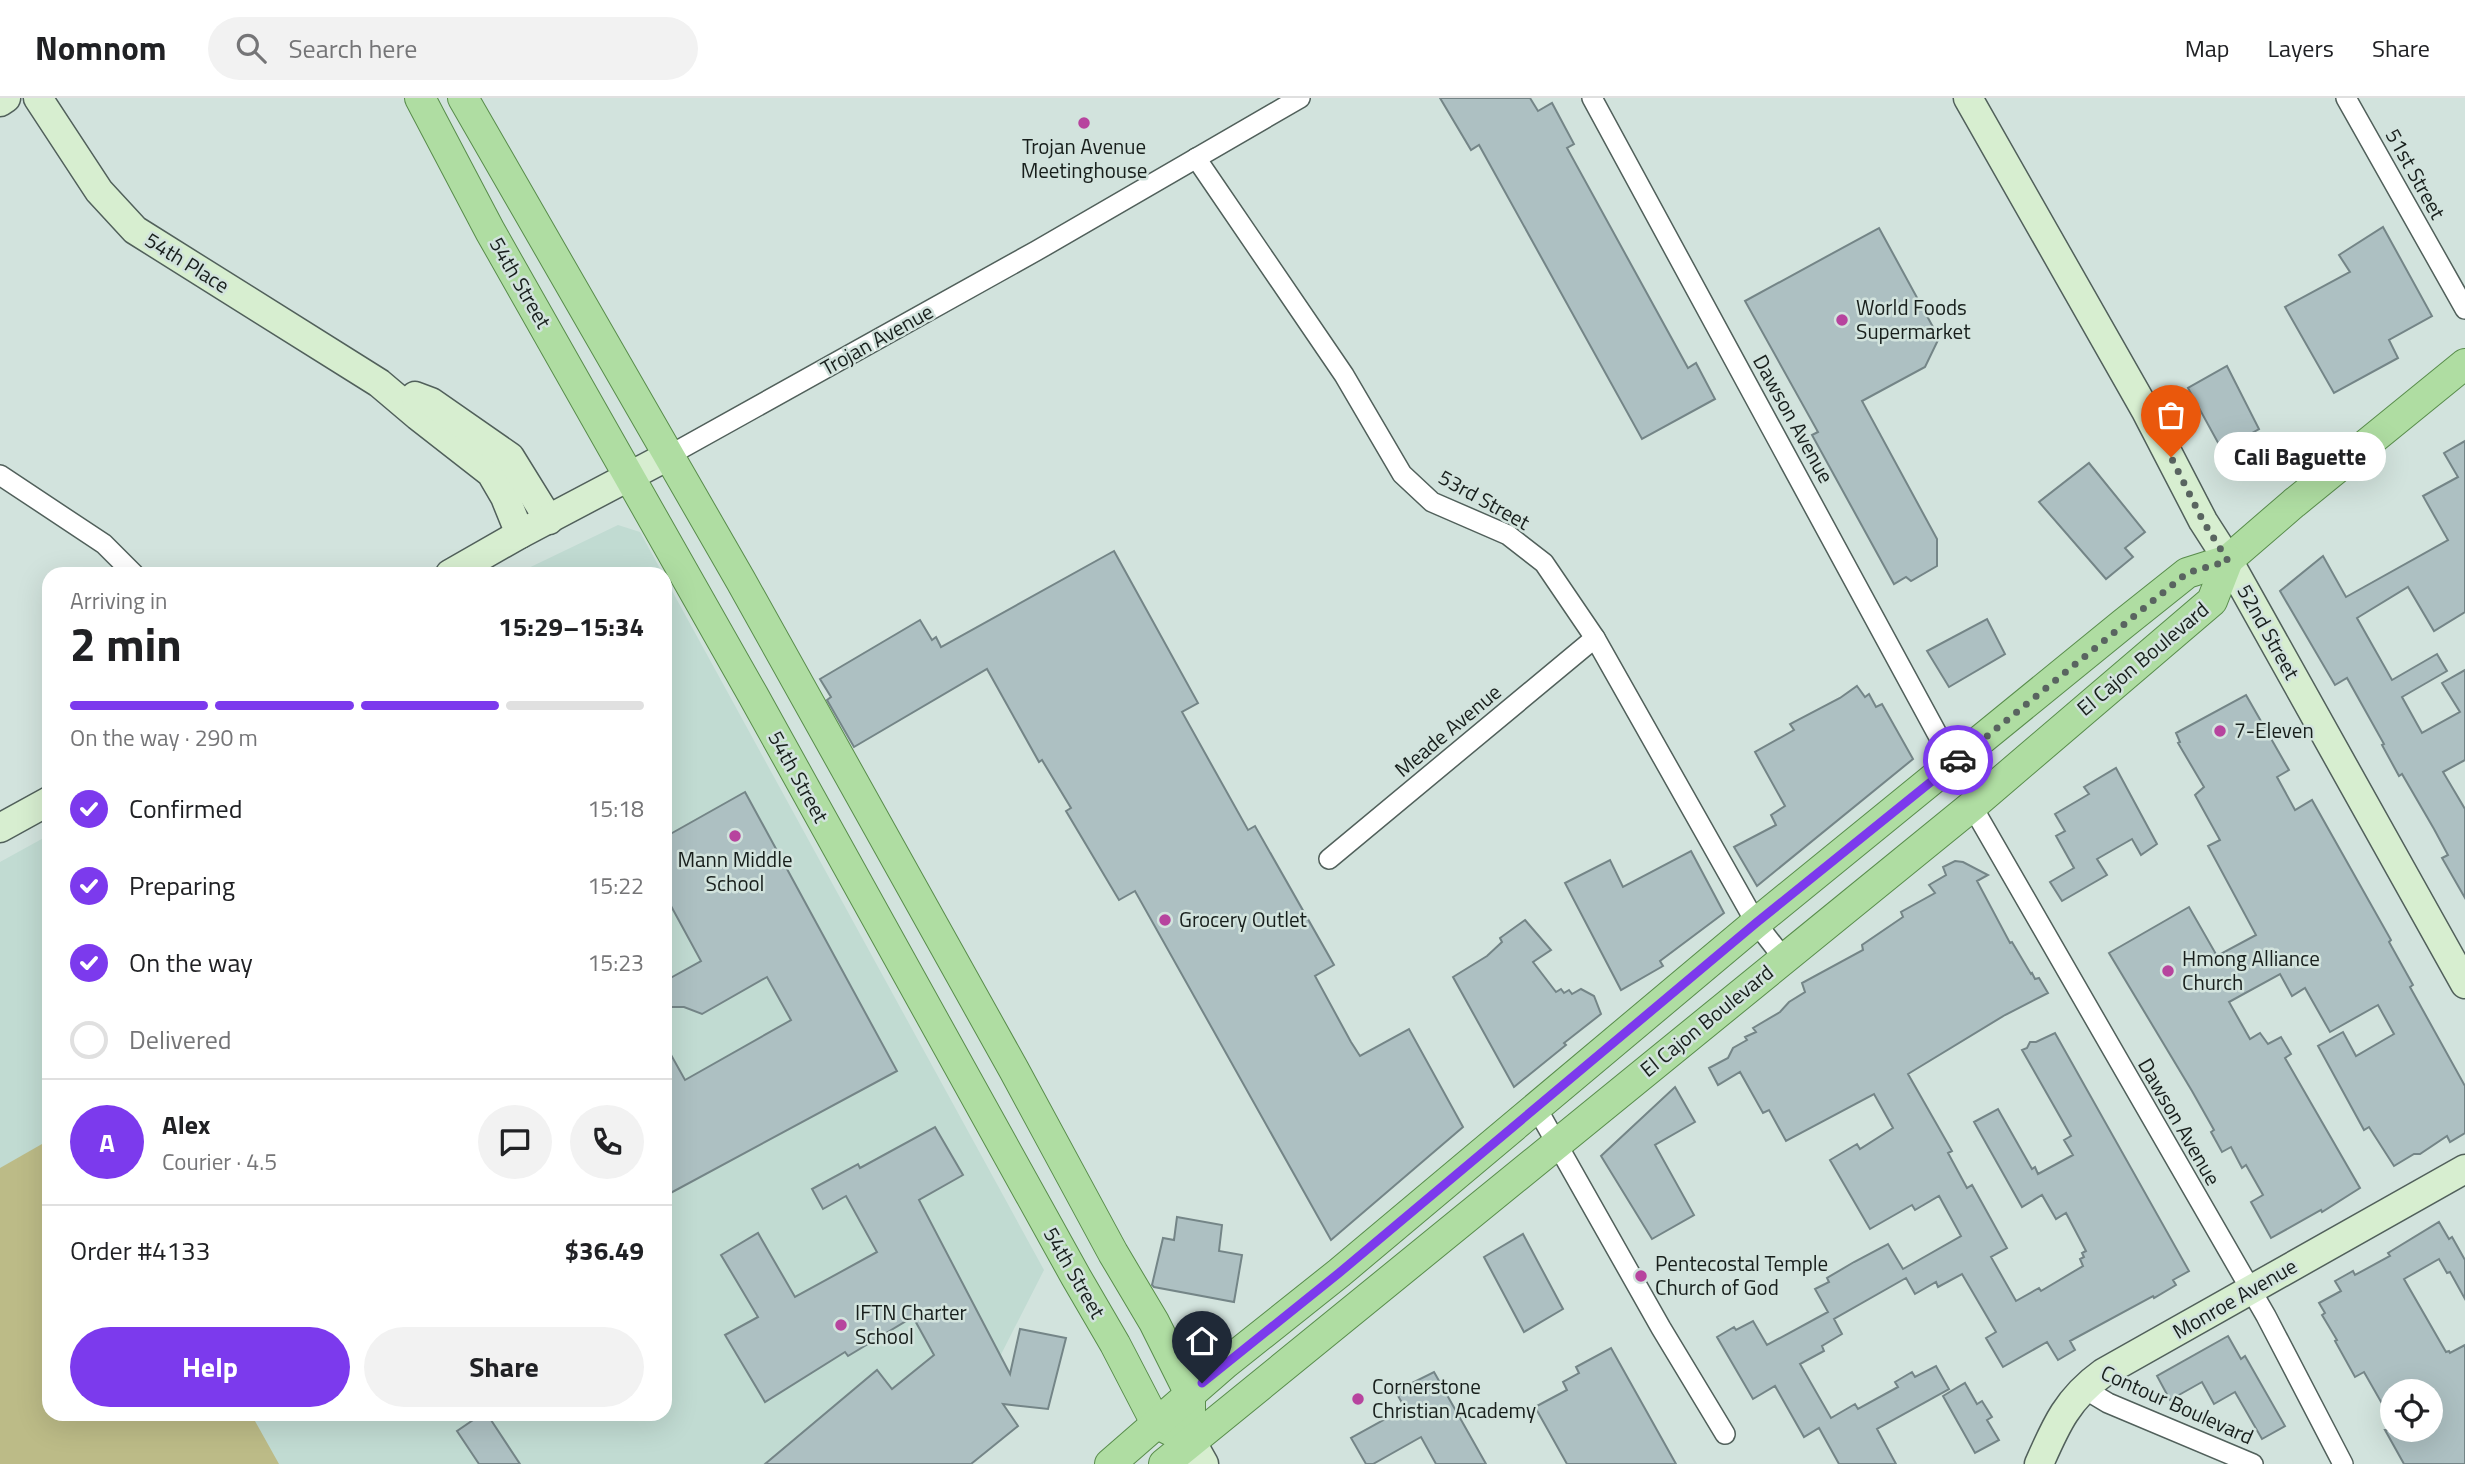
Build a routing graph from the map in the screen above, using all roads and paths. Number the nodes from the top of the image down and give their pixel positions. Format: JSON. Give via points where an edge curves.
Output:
{"nodes":[{"id":1,"x":6,"y":98,"type":"edge"},
{"id":2,"x":37,"y":98,"type":"edge"},
{"id":3,"x":420,"y":98,"type":"edge"},
{"id":4,"x":463,"y":98,"type":"edge"},
{"id":5,"x":1300,"y":98,"type":"edge"},
{"id":6,"x":1592,"y":98,"type":"edge"},
{"id":7,"x":1968,"y":98,"type":"edge"},
{"id":8,"x":2346,"y":98,"type":"edge"},
{"id":9,"x":0,"y":102,"type":"edge"},
{"id":10,"x":1196,"y":158,"type":"junction"},
{"id":11,"x":2465,"y":309,"type":"edge"},
{"id":12,"x":2465,"y":364,"type":"edge"},
{"id":13,"x":379,"y":383,"type":"junction"},
{"id":14,"x":668,"y":456,"type":"junction"},
{"id":15,"x":0,"y":475,"type":"edge"},
{"id":16,"x":629,"y":478,"type":"junction"},
{"id":17,"x":549,"y":520,"type":"junction"},
{"id":18,"x":520,"y":534,"type":"junction"},
{"id":19,"x":2228,"y":561,"type":"junction"},
{"id":20,"x":127,"y":567,"type":"edge"},
{"id":21,"x":462,"y":567,"type":"edge"},
{"id":22,"x":1595,"y":638,"type":"junction"},
{"id":23,"x":1954,"y":763,"type":"junction"},
{"id":24,"x":42,"y":805,"type":"edge"},
{"id":25,"x":1972,"y":806,"type":"junction"},
{"id":26,"x":0,"y":828,"type":"edge"},
{"id":27,"x":1329,"y":859,"type":"dead end"},
{"id":28,"x":1756,"y":923,"type":"junction"},
{"id":29,"x":1784,"y":959,"type":"junction"},
{"id":30,"x":2465,"y":984,"type":"edge"},
{"id":31,"x":1536,"y":1107,"type":"junction"},
{"id":32,"x":1557,"y":1143,"type":"junction"},
{"id":33,"x":2465,"y":1169,"type":"edge"},
{"id":34,"x":2250,"y":1290,"type":"junction"},
{"id":35,"x":2083,"y":1388,"type":"junction"},
{"id":36,"x":1189,"y":1394,"type":"junction"},
{"id":37,"x":1156,"y":1423,"type":"junction"},
{"id":38,"x":1725,"y":1434,"type":"dead end"},
{"id":39,"x":1197,"y":1453,"type":"edge"},
{"id":40,"x":1110,"y":1464,"type":"edge"},
{"id":41,"x":1164,"y":1464,"type":"edge"},
{"id":42,"x":2039,"y":1464,"type":"edge"},
{"id":43,"x":2253,"y":1464,"type":"edge"},
{"id":44,"x":2343,"y":1464,"type":"edge"}],
"edges":[{"from":1,"to":9,"type":"street"},
{"from":2,"to":13,"type":"street","name":"54th Place","via":[[99,191],[135,230]]},
{"from":3,"to":16,"type":"main road","name":"54th Street"},
{"from":4,"to":14,"type":"main road","name":"54th Street"},
{"from":5,"to":10,"type":"street","name":"Trojan Avenue"},
{"from":6,"to":23,"type":"street","name":"Dawson Avenue"},
{"from":7,"to":19,"type":"street","name":"52nd Street"},
{"from":8,"to":11,"type":"street","name":"51st Street"},
{"from":10,"to":14,"type":"street","name":"Trojan Avenue"},
{"from":10,"to":22,"type":"street","name":"53rd Street","via":[[1344,376],[1402,474],[1432,502],[1508,535],[1544,563]]},
{"from":12,"to":19,"type":"main road","name":"El Cajon Boulevard"},
{"from":13,"to":17,"type":"street","name":"54th Place","via":[[430,402],[493,443],[522,473]]},
{"from":13,"to":18,"type":"street","name":"54th Place","via":[[491,473]]},
{"from":14,"to":16,"type":"street","name":"Trojan Avenue"},
{"from":14,"to":36,"type":"main road","name":"54th Street","via":[[1154,1322]]},
{"from":15,"to":20,"type":"street","via":[[104,544]]},
{"from":16,"to":17,"type":"street","name":"Trojan Avenue"},
{"from":16,"to":37,"type":"main road","name":"54th Street"},
{"from":17,"to":18,"type":"street","name":"Trojan Avenue"},
{"from":18,"to":21,"type":"street","name":"Trojan Avenue"},
{"from":19,"to":23,"type":"main road","name":"El Cajon Boulevard","via":[[2187,573]]},
{"from":19,"to":25,"type":"main road","name":"El Cajon Boulevard","via":[[2213,601]]},
{"from":19,"to":30,"type":"street","name":"52nd Street"},
{"from":22,"to":27,"type":"street","name":"Meade Avenue"},
{"from":22,"to":28,"type":"street","name":"53rd Street"},
{"from":23,"to":28,"type":"main road","name":"El Cajon Boulevard"},
{"from":24,"to":26,"type":"street"},
{"from":25,"to":29,"type":"main road","name":"El Cajon Boulevard"},
{"from":25,"to":34,"type":"street","name":"Dawson Avenue"},
{"from":28,"to":29,"type":"street","name":"53rd Street"},
{"from":28,"to":31,"type":"main road","name":"El Cajon Boulevard"},
{"from":29,"to":32,"type":"main road","name":"El Cajon Boulevard"},
{"from":31,"to":32,"type":"street"},
{"from":31,"to":36,"type":"main road","name":"El Cajon Boulevard"},
{"from":32,"to":38,"type":"street"},
{"from":32,"to":39,"type":"main road","name":"El Cajon Boulevard"},
{"from":33,"to":34,"type":"street","name":"Monroe Avenue"},
{"from":34,"to":35,"type":"street","name":"Monroe Avenue"},
{"from":34,"to":44,"type":"street","name":"Dawson Avenue"},
{"from":35,"to":42,"type":"street","name":"Monroe Avenue","via":[[2058,1420]]},
{"from":35,"to":43,"type":"street","name":"Contour Boulevard"},
{"from":36,"to":37,"type":"main road","name":"El Cajon Boulevard"},
{"from":36,"to":39,"type":"main road","name":"54th Street"},
{"from":37,"to":39,"type":"main road"},
{"from":37,"to":40,"type":"main road","name":"El Cajon Boulevard"},
{"from":39,"to":41,"type":"main road","name":"El Cajon Boulevard"}]}
